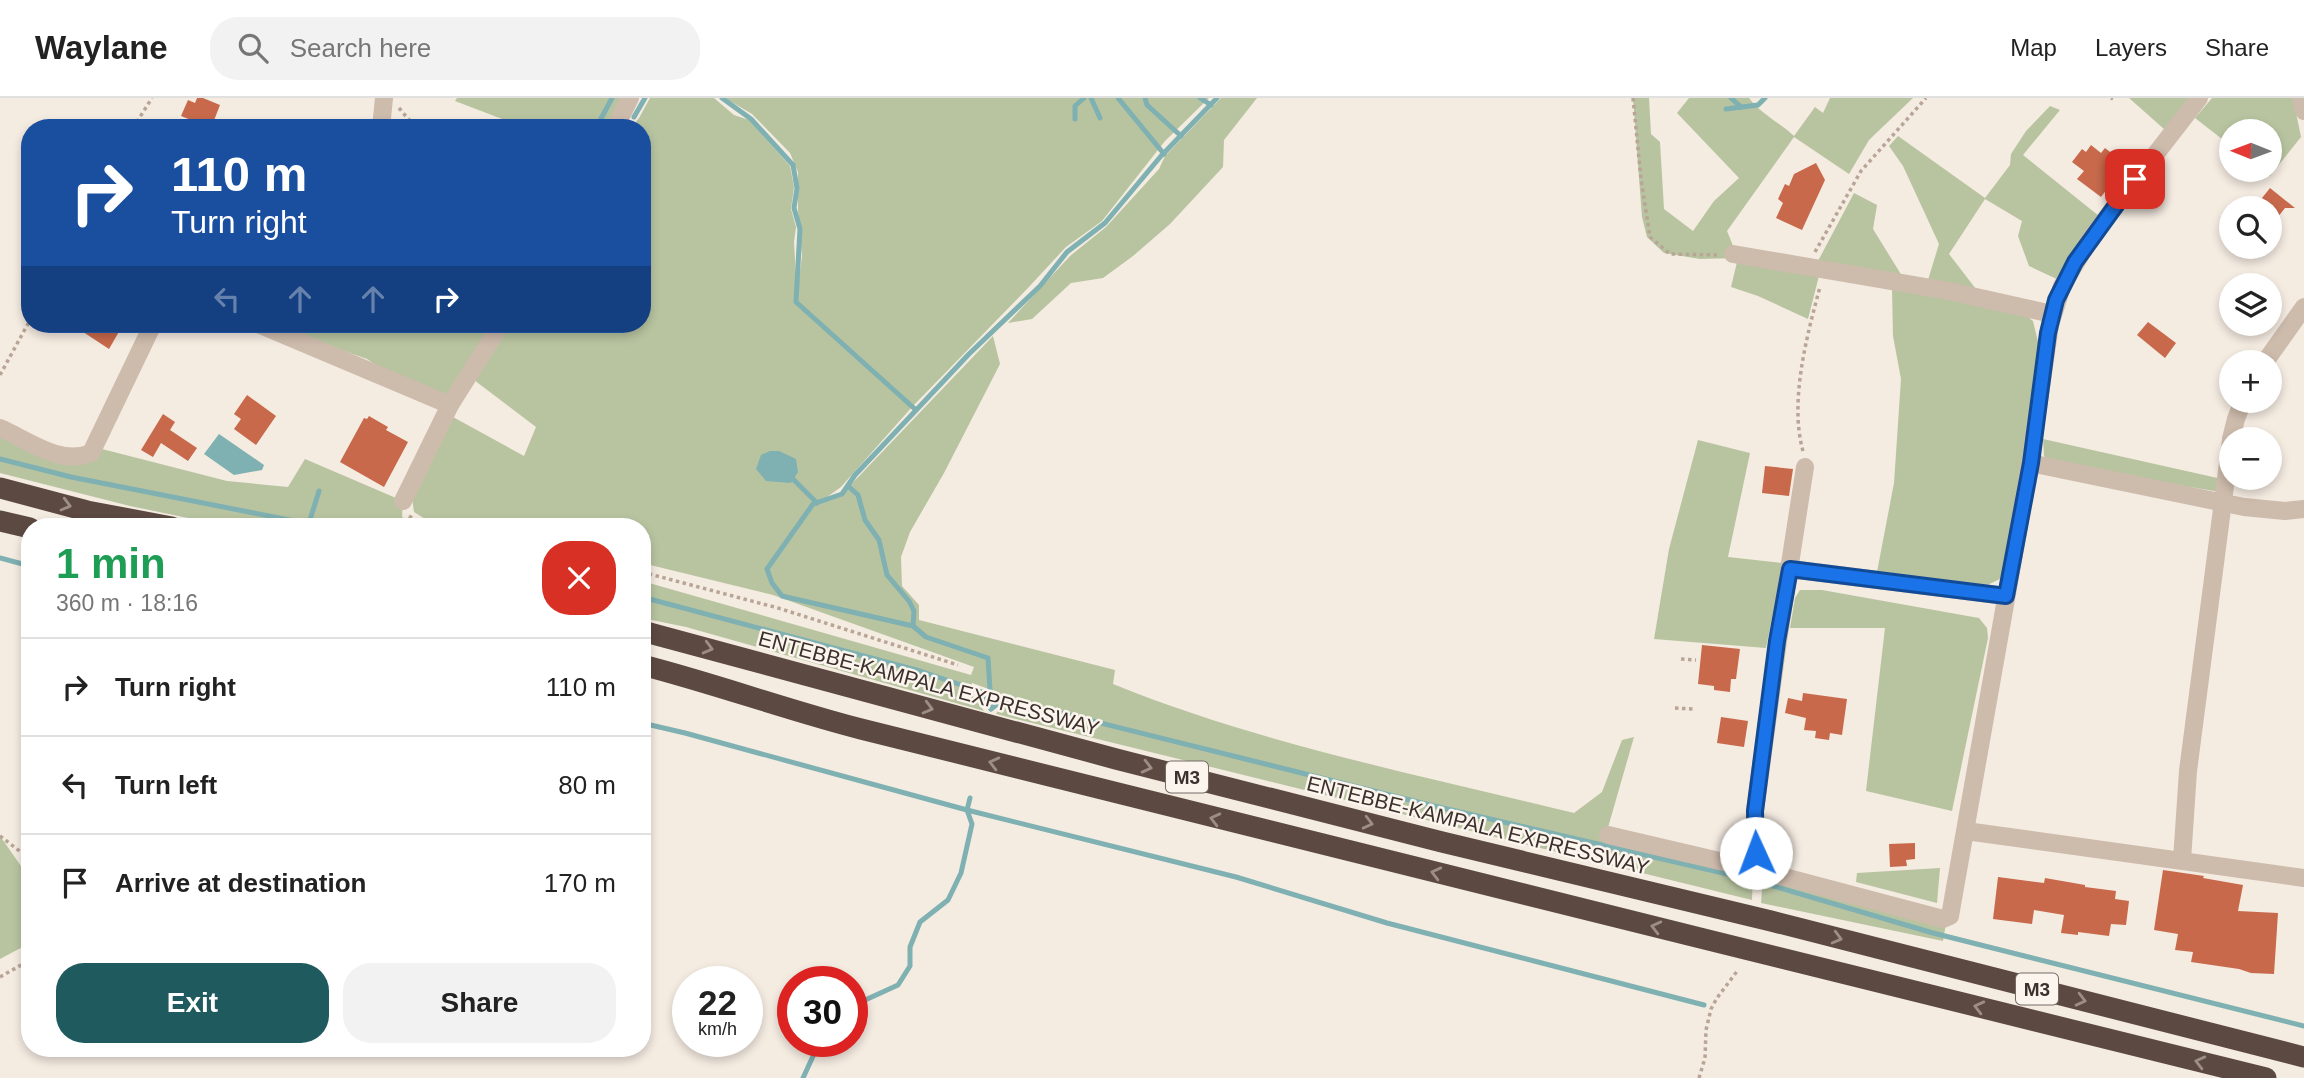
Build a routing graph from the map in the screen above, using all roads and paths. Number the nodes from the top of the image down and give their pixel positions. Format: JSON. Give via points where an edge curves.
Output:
{"nodes":[{"id":1,"x":152,"y":98,"type":"edge"},
{"id":2,"x":630,"y":98,"type":"edge"},
{"id":3,"x":1633,"y":98,"type":"edge"},
{"id":4,"x":1926,"y":98,"type":"edge"},
{"id":5,"x":2199,"y":98,"type":"edge"},
{"id":6,"x":2301,"y":98,"type":"edge"},
{"id":7,"x":391,"y":103,"type":"edge"},
{"id":8,"x":2304,"y":111,"type":"edge"},
{"id":9,"x":139,"y":119,"type":"edge"},
{"id":10,"x":407,"y":119,"type":"edge"},
{"id":11,"x":620,"y":119,"type":"edge"},
{"id":12,"x":1733,"y":254,"type":"joint"},
{"id":13,"x":1816,"y":267,"type":"junction"},
{"id":14,"x":2304,"y":307,"type":"edge"},
{"id":15,"x":2052,"y":314,"type":"junction"},
{"id":16,"x":23,"y":333,"type":"edge"},
{"id":17,"x":149,"y":333,"type":"edge"},
{"id":18,"x":279,"y":333,"type":"edge"},
{"id":19,"x":495,"y":333,"type":"edge"},
{"id":20,"x":2274,"y":350,"type":"edge"},
{"id":21,"x":0,"y":375,"type":"edge"},
{"id":22,"x":450,"y":405,"type":"junction"},
{"id":23,"x":0,"y":428,"type":"edge"},
{"id":24,"x":2031,"y":463,"type":"junction"},
{"id":25,"x":1805,"y":467,"type":"joint"},
{"id":26,"x":0,"y":488,"type":"edge"},
{"id":27,"x":2224,"y":490,"type":"edge"},
{"id":28,"x":403,"y":501,"type":"dead end"},
{"id":29,"x":2222,"y":503,"type":"junction"},
{"id":30,"x":2304,"y":509,"type":"edge"},
{"id":31,"x":124,"y":518,"type":"edge"},
{"id":32,"x":0,"y":521,"type":"edge"},
{"id":33,"x":21,"y":526,"type":"edge"},
{"id":34,"x":1790,"y":569,"type":"junction"},
{"id":35,"x":651,"y":574,"type":"edge"},
{"id":36,"x":2006,"y":596,"type":"junction"},
{"id":37,"x":651,"y":633,"type":"edge"},
{"id":38,"x":1681,"y":659,"type":"dead end"},
{"id":39,"x":1696,"y":660,"type":"dead end"},
{"id":40,"x":958,"y":665,"type":"dead end"},
{"id":41,"x":651,"y":669,"type":"edge"},
{"id":42,"x":1675,"y":708,"type":"dead end"},
{"id":43,"x":1693,"y":709,"type":"dead end"},
{"id":44,"x":1965,"y":831,"type":"junction"},
{"id":45,"x":1608,"y":835,"type":"dead end"},
{"id":46,"x":0,"y":836,"type":"edge"},
{"id":47,"x":21,"y":852,"type":"edge"},
{"id":48,"x":2182,"y":860,"type":"junction"},
{"id":49,"x":1758,"y":870,"type":"junction"},
{"id":50,"x":2304,"y":877,"type":"edge"},
{"id":51,"x":21,"y":965,"type":"edge"},
{"id":52,"x":1738,"y":970,"type":"dead end"},
{"id":53,"x":0,"y":977,"type":"edge"},
{"id":54,"x":2304,"y":1056,"type":"edge"},
{"id":55,"x":1699,"y":1078,"type":"edge"},
{"id":56,"x":2266,"y":1078,"type":"edge"}],
"edges":[{"from":1,"to":9,"type":"path"},
{"from":2,"to":11,"type":"street"},
{"from":3,"to":12,"type":"path","via":[[1650,237],[1670,254]]},
{"from":4,"to":13,"type":"path","via":[[1861,171]]},
{"from":5,"to":15,"type":"street","via":[[2090,239],[2062,286]]},
{"from":6,"to":8,"type":"street"},
{"from":7,"to":10,"type":"path"},
{"from":12,"to":13,"type":"street"},
{"from":13,"to":15,"type":"street"},
{"from":13,"to":25,"type":"path","via":[[1800,385],[1799,439]]},
{"from":14,"to":20,"type":"street"},
{"from":15,"to":24,"type":"street"},
{"from":16,"to":21,"type":"path"},
{"from":17,"to":23,"type":"street","via":[[92,453],[75,458],[50,452]]},
{"from":18,"to":22,"type":"street"},
{"from":19,"to":22,"type":"street"},
{"from":22,"to":28,"type":"street"},
{"from":24,"to":29,"type":"street"},
{"from":24,"to":36,"type":"street"},
{"from":25,"to":34,"type":"street"},
{"from":26,"to":31,"type":"highway","one_way":true},
{"from":27,"to":29,"type":"street"},
{"from":29,"to":30,"type":"street","via":[[2260,510]]},
{"from":29,"to":48,"type":"street","via":[[2188,771]]},
{"from":32,"to":33,"type":"highway"},
{"from":34,"to":36,"type":"street"},
{"from":34,"to":49,"type":"street","via":[[1755,811]]},
{"from":35,"to":40,"type":"path","via":[[778,608]]},
{"from":36,"to":44,"type":"street"},
{"from":37,"to":54,"type":"highway","name":"ENTEBBE-KAMPALA EXPRESSWAY","number":"M3","one_way":true,"via":[[1129,763]]},
{"from":38,"to":39,"type":"path"},
{"from":56,"to":41,"type":"highway","number":"M3","one_way":true,"via":[[866,731]]},
{"from":42,"to":43,"type":"path"},
{"from":44,"to":48,"type":"street"},
{"from":44,"to":49,"type":"street","via":[[1950,916],[1945,920]]},
{"from":45,"to":49,"type":"street"},
{"from":46,"to":47,"type":"path"},
{"from":48,"to":50,"type":"street"},
{"from":51,"to":53,"type":"path"},
{"from":52,"to":55,"type":"path","via":[[1711,1009]]}]}
